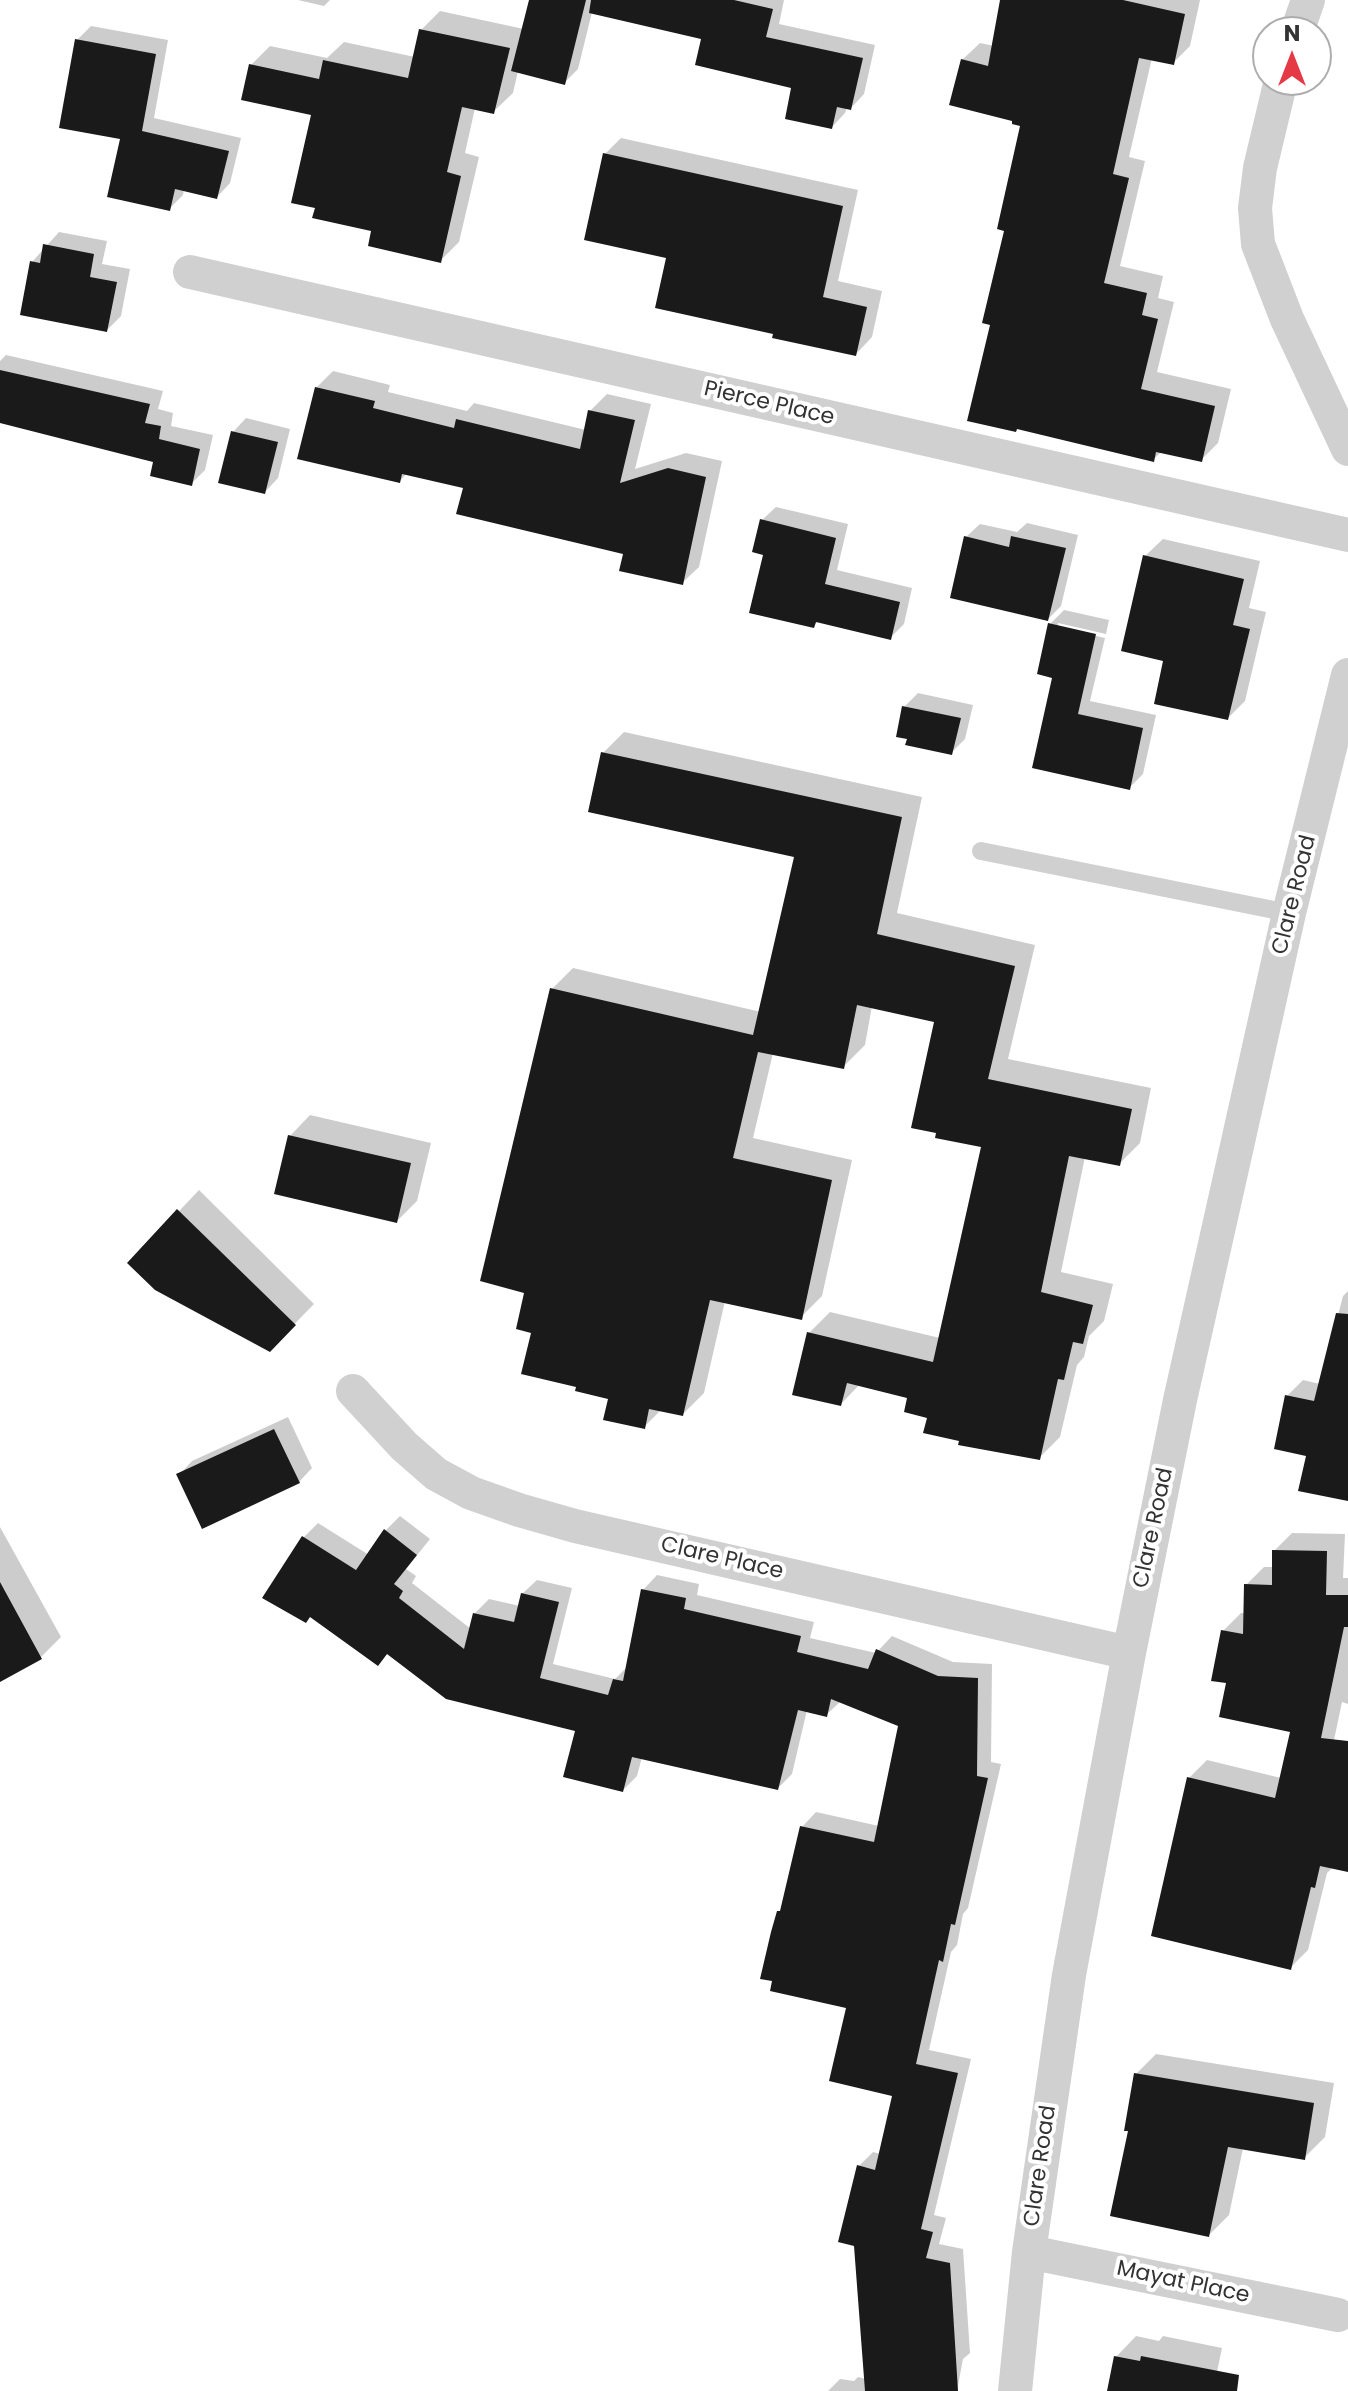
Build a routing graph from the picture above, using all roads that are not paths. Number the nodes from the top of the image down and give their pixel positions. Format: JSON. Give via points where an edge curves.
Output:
{"nodes":[{"id":1,"x":1277,"y":96,"type":"edge"},
{"id":2,"x":190,"y":272,"type":"dead end"},
{"id":3,"x":1348,"y":449,"type":"edge"},
{"id":4,"x":1348,"y":535,"type":"edge"},
{"id":5,"x":1348,"y":675,"type":"edge"},
{"id":6,"x":981,"y":851,"type":"dead end"},
{"id":7,"x":1289,"y":913,"type":"junction"},
{"id":8,"x":353,"y":1391,"type":"dead end"},
{"id":9,"x":1129,"y":1653,"type":"junction"},
{"id":10,"x":1029,"y":2252,"type":"junction"},
{"id":11,"x":1338,"y":2315,"type":"dead end"},
{"id":12,"x":1015,"y":2391,"type":"edge"}],
"edges":[{"from":1,"to":3,"type":"street","via":[[1260,168],[1258,244]]},
{"from":2,"to":4,"type":"street","name":"Pierce Place"},
{"from":5,"to":7,"type":"street","name":"Clare Road"},
{"from":6,"to":7,"type":"lane"},
{"from":7,"to":9,"type":"street","name":"Clare Road"},
{"from":8,"to":9,"type":"street","name":"Clare Place","via":[[436,1474],[519,1510]]},
{"from":9,"to":10,"type":"street","name":"Clare Road","via":[[1069,1975]]},
{"from":10,"to":11,"type":"street","name":"Mayat Place"},
{"from":10,"to":12,"type":"street","name":"Clare Road"}]}
